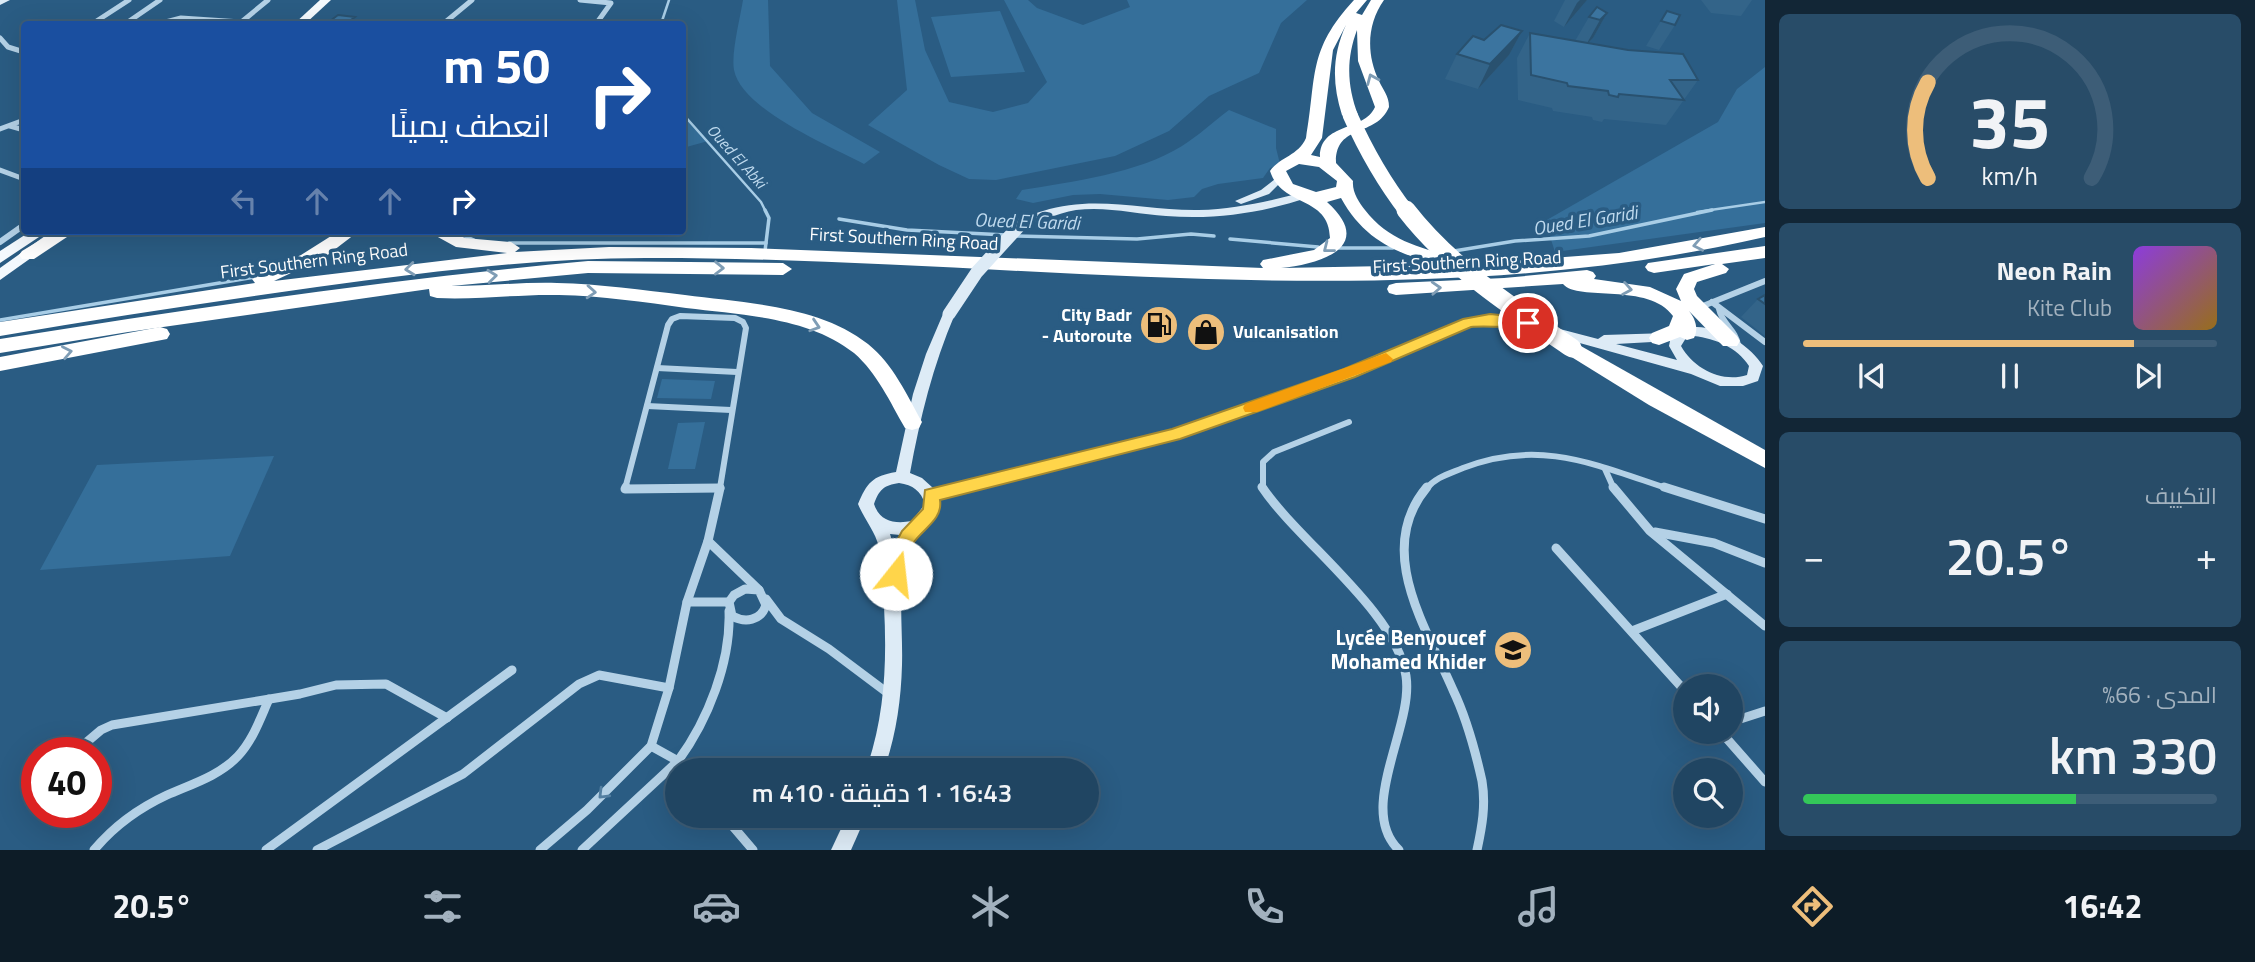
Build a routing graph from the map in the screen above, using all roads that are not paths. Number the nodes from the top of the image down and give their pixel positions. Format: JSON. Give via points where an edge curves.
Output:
{"nodes":[{"id":1,"x":5,"y":0,"type":"edge"},
{"id":2,"x":129,"y":0,"type":"edge"},
{"id":3,"x":160,"y":0,"type":"edge"},
{"id":4,"x":268,"y":0,"type":"edge"},
{"id":5,"x":326,"y":0,"type":"edge"},
{"id":6,"x":336,"y":0,"type":"edge"},
{"id":7,"x":472,"y":0,"type":"edge"},
{"id":8,"x":580,"y":0,"type":"edge"},
{"id":9,"x":0,"y":2,"type":"edge"},
{"id":10,"x":1366,"y":5,"type":"edge"},
{"id":11,"x":97,"y":21,"type":"edge"},
{"id":12,"x":129,"y":21,"type":"edge"},
{"id":13,"x":166,"y":21,"type":"edge"},
{"id":14,"x":213,"y":21,"type":"edge"},
{"id":15,"x":242,"y":21,"type":"edge"},
{"id":16,"x":302,"y":21,"type":"edge"},
{"id":17,"x":314,"y":21,"type":"edge"},
{"id":18,"x":447,"y":21,"type":"edge"},
{"id":19,"x":598,"y":21,"type":"edge"},
{"id":20,"x":0,"y":38,"type":"edge"},
{"id":21,"x":21,"y":51,"type":"edge"},
{"id":22,"x":21,"y":121,"type":"edge"},
{"id":23,"x":10,"y":125,"type":"junction"},
{"id":24,"x":0,"y":129,"type":"edge"},
{"id":25,"x":21,"y":129,"type":"edge"},
{"id":26,"x":1298,"y":159,"type":"junction"},
{"id":27,"x":1328,"y":164,"type":"junction"},
{"id":28,"x":0,"y":170,"type":"edge"},
{"id":29,"x":21,"y":178,"type":"edge"},
{"id":30,"x":1279,"y":178,"type":"junction"},
{"id":31,"x":1344,"y":188,"type":"junction"},
{"id":32,"x":1308,"y":196,"type":"junction"},
{"id":33,"x":1020,"y":225,"type":"junction"},
{"id":34,"x":21,"y":227,"type":"edge"},
{"id":35,"x":1765,"y":232,"type":"edge"},
{"id":36,"x":35,"y":235,"type":"edge"},
{"id":37,"x":56,"y":235,"type":"edge"},
{"id":38,"x":61,"y":235,"type":"edge"},
{"id":39,"x":346,"y":235,"type":"edge"},
{"id":40,"x":445,"y":235,"type":"edge"},
{"id":41,"x":0,"y":242,"type":"edge"},
{"id":42,"x":1765,"y":252,"type":"edge"},
{"id":43,"x":28,"y":255,"type":"junction"},
{"id":44,"x":820,"y":256,"type":"junction"},
{"id":45,"x":1734,"y":257,"type":"junction"},
{"id":46,"x":0,"y":258,"type":"edge"},
{"id":47,"x":1067,"y":267,"type":"junction"},
{"id":48,"x":1480,"y":269,"type":"junction"},
{"id":49,"x":0,"y":275,"type":"edge"},
{"id":50,"x":1761,"y":281,"type":"edge"},
{"id":51,"x":1535,"y":282,"type":"junction"},
{"id":52,"x":1765,"y":287,"type":"edge"},
{"id":53,"x":400,"y":289,"type":"junction"},
{"id":54,"x":1719,"y":309,"type":"junction"},
{"id":55,"x":1692,"y":319,"type":"junction"},
{"id":56,"x":0,"y":328,"type":"edge"},
{"id":57,"x":1659,"y":338,"type":"joint"},
{"id":58,"x":1571,"y":342,"type":"junction"},
{"id":59,"x":1765,"y":342,"type":"edge"},
{"id":60,"x":0,"y":345,"type":"edge"},
{"id":61,"x":1737,"y":346,"type":"junction"},
{"id":62,"x":1765,"y":360,"type":"edge"},
{"id":63,"x":0,"y":364,"type":"edge"},
{"id":64,"x":657,"y":368,"type":"junction"},
{"id":65,"x":1695,"y":370,"type":"junction"},
{"id":66,"x":737,"y":372,"type":"junction"},
{"id":67,"x":1746,"y":381,"type":"junction"},
{"id":68,"x":1765,"y":383,"type":"edge"},
{"id":69,"x":647,"y":406,"type":"junction"},
{"id":70,"x":731,"y":410,"type":"junction"},
{"id":71,"x":912,"y":422,"type":"junction"},
{"id":72,"x":1349,"y":422,"type":"dead end"},
{"id":73,"x":1765,"y":460,"type":"edge"},
{"id":74,"x":1605,"y":468,"type":"junction"},
{"id":75,"x":902,"y":477,"type":"junction"},
{"id":76,"x":720,"y":488,"type":"junction"},
{"id":77,"x":931,"y":495,"type":"junction"},
{"id":78,"x":1765,"y":519,"type":"edge"},
{"id":79,"x":875,"y":521,"type":"junction"},
{"id":80,"x":917,"y":526,"type":"junction"},
{"id":81,"x":1650,"y":531,"type":"junction"},
{"id":82,"x":708,"y":541,"type":"junction"},
{"id":83,"x":1556,"y":548,"type":"dead end"},
{"id":84,"x":1765,"y":563,"type":"edge"},
{"id":85,"x":759,"y":590,"type":"junction"},
{"id":86,"x":1727,"y":594,"type":"junction"},
{"id":87,"x":892,"y":597,"type":"junction"},
{"id":88,"x":766,"y":599,"type":"junction"},
{"id":89,"x":687,"y":601,"type":"junction"},
{"id":90,"x":729,"y":607,"type":"junction"},
{"id":91,"x":782,"y":619,"type":"junction"},
{"id":92,"x":751,"y":620,"type":"junction"},
{"id":93,"x":1765,"y":626,"type":"edge"},
{"id":94,"x":1632,"y":631,"type":"junction"},
{"id":95,"x":730,"y":638,"type":"junction"},
{"id":96,"x":512,"y":670,"type":"dead end"},
{"id":97,"x":1673,"y":677,"type":"edge"},
{"id":98,"x":668,"y":688,"type":"junction"},
{"id":99,"x":892,"y":696,"type":"junction"},
{"id":100,"x":269,"y":699,"type":"junction"},
{"id":101,"x":1765,"y":711,"type":"edge"},
{"id":102,"x":447,"y":718,"type":"junction"},
{"id":103,"x":1743,"y":718,"type":"edge"},
{"id":104,"x":93,"y":737,"type":"edge"},
{"id":105,"x":1732,"y":744,"type":"edge"},
{"id":106,"x":651,"y":746,"type":"junction"},
{"id":107,"x":673,"y":758,"type":"edge"},
{"id":108,"x":680,"y":758,"type":"edge"},
{"id":109,"x":880,"y":758,"type":"edge"},
{"id":110,"x":665,"y":773,"type":"edge"},
{"id":111,"x":1765,"y":782,"type":"edge"},
{"id":112,"x":734,"y":828,"type":"edge"},
{"id":113,"x":851,"y":828,"type":"edge"},
{"id":114,"x":94,"y":850,"type":"edge"},
{"id":115,"x":266,"y":850,"type":"edge"},
{"id":116,"x":317,"y":850,"type":"edge"},
{"id":117,"x":540,"y":850,"type":"edge"},
{"id":118,"x":582,"y":850,"type":"edge"},
{"id":119,"x":753,"y":850,"type":"edge"},
{"id":120,"x":841,"y":850,"type":"edge"},
{"id":121,"x":1399,"y":850,"type":"edge"},
{"id":122,"x":1477,"y":850,"type":"edge"}],
"edges":[{"from":1,"to":9,"type":"street"},
{"from":2,"to":11,"type":"street"},
{"from":3,"to":12,"type":"street"},
{"from":4,"to":15,"type":"street"},
{"from":5,"to":16,"type":"main road"},
{"from":6,"to":17,"type":"main road"},
{"from":7,"to":18,"type":"street"},
{"from":8,"to":19,"type":"street","via":[[611,3]]},
{"from":10,"to":26,"type":"highway","via":[[1332,34],[1321,60],[1315,133],[1309,149]]},
{"from":27,"to":10,"type":"highway","one_way":true,"via":[[1334,140],[1382,109],[1363,46]]},
{"from":10,"to":58,"type":"highway","bridge":true,"via":[[1346,39],[1340,69],[1342,91],[1372,165],[1414,221],[1480,283]]},
{"from":13,"to":14,"type":"street"},
{"from":20,"to":21,"type":"street"},
{"from":22,"to":23,"type":"street"},
{"from":23,"to":24,"type":"street"},
{"from":23,"to":25,"type":"street"},
{"from":26,"to":27,"type":"highway"},
{"from":26,"to":30,"type":"highway","via":[[1280,167]]},
{"from":27,"to":31,"type":"highway","via":[[1344,177]]},
{"from":28,"to":29,"type":"street"},
{"from":30,"to":32,"type":"highway"},
{"from":30,"to":33,"type":"street","via":[[1257,197],[1223,205],[1070,197],[1035,209]]},
{"from":31,"to":32,"type":"highway","via":[[1332,196]]},
{"from":31,"to":48,"type":"highway","via":[[1360,218],[1389,241]]},
{"from":32,"to":33,"type":"street","via":[[1198,214],[1074,205]]},
{"from":32,"to":47,"type":"highway","one_way":true,"via":[[1332,214],[1340,232],[1331,248],[1318,255],[1265,264],[1118,262]]},
{"from":33,"to":71,"type":"street","bridge":true,"via":[[977,272],[949,314],[930,354]]},
{"from":34,"to":41,"type":"street"},
{"from":35,"to":48,"type":"highway","name":"First Southern Ring Road","one_way":true,"via":[[1596,262]]},
{"from":36,"to":46,"type":"main road"},
{"from":37,"to":43,"type":"main road"},
{"from":38,"to":43,"type":"highway"},
{"from":39,"to":56,"type":"highway","via":[[287,271],[252,282]]},
{"from":40,"to":44,"type":"highway","via":[[485,247],[699,247]]},
{"from":42,"to":45,"type":"highway","name":"First Southern Ring Road"},
{"from":43,"to":49,"type":"main road"},
{"from":44,"to":47,"type":"highway","name":"First Southern Ring Road"},
{"from":44,"to":56,"type":"highway","name":"First Southern Ring Road","one_way":true,"via":[[548,255],[242,290]]},
{"from":45,"to":51,"type":"highway","name":"First Southern Ring Road"},
{"from":45,"to":55,"type":"highway","via":[[1729,266],[1687,281]]},
{"from":47,"to":48,"type":"highway","name":"First Southern Ring Road","via":[[1323,276]]},
{"from":50,"to":52,"type":"street"},
{"from":50,"to":55,"type":"street"},
{"from":53,"to":51,"type":"highway","name":"First Southern Ring Road","one_way":true,"via":[[588,267],[837,270],[1270,289]]},
{"from":51,"to":55,"type":"highway","one_way":true,"via":[[1649,293]]},
{"from":53,"to":60,"type":"highway","name":"First Southern Ring Road"},
{"from":63,"to":53,"type":"highway","one_way":true},
{"from":53,"to":71,"type":"highway","one_way":true,"via":[[466,294],[580,291],[793,319],[843,336],[859,348],[878,366]]},
{"from":54,"to":55,"type":"street"},
{"from":54,"to":59,"type":"street"},
{"from":54,"to":61,"type":"street","via":[[1720,318],[1737,335]]},
{"from":55,"to":57,"type":"highway"},
{"from":55,"to":61,"type":"highway"},
{"from":55,"to":65,"type":"street","via":[[1675,346]]},
{"from":57,"to":58,"type":"street"},
{"from":58,"to":65,"type":"street"},
{"from":58,"to":73,"type":"highway","via":[[1656,400]]},
{"from":58,"to":77,"type":"street","via":[[1515,321],[1468,323],[1345,375],[1174,435]]},
{"from":61,"to":62,"type":"street"},
{"from":61,"to":67,"type":"street","via":[[1756,366],[1753,377]]},
{"from":64,"to":66,"type":"street"},
{"from":64,"to":66,"type":"street","via":[[672,319],[722,317],[745,324]]},
{"from":64,"to":69,"type":"street"},
{"from":65,"to":67,"type":"street","via":[[1722,381]]},
{"from":66,"to":70,"type":"street"},
{"from":67,"to":68,"type":"street"},
{"from":69,"to":70,"type":"street"},
{"from":69,"to":76,"type":"street","via":[[625,489]]},
{"from":70,"to":76,"type":"street"},
{"from":71,"to":75,"type":"street"},
{"from":72,"to":121,"type":"street","via":[[1274,452],[1263,462],[1261,486],[1378,619],[1398,652],[1406,675],[1406,701],[1384,802],[1388,838]]},
{"from":74,"to":78,"type":"street"},
{"from":74,"to":81,"type":"street","via":[[1615,490]]},
{"from":74,"to":122,"type":"street","via":[[1555,455],[1517,453],[1486,458],[1433,480],[1416,500],[1406,525],[1403,553],[1412,599],[1455,693],[1482,782],[1484,815]]},
{"from":75,"to":77,"type":"street","via":[[919,482]]},
{"from":75,"to":79,"type":"street","via":[[881,481],[867,495]]},
{"from":76,"to":82,"type":"street"},
{"from":77,"to":80,"type":"street","via":[[931,512]]},
{"from":79,"to":80,"type":"street","via":[[892,529]]},
{"from":79,"to":87,"type":"street","via":[[889,550]]},
{"from":80,"to":87,"type":"street","via":[[900,552]]},
{"from":81,"to":84,"type":"street","via":[[1714,543]]},
{"from":81,"to":86,"type":"street"},
{"from":82,"to":85,"type":"street"},
{"from":82,"to":89,"type":"street"},
{"from":83,"to":94,"type":"street"},
{"from":85,"to":88,"type":"street"},
{"from":85,"to":90,"type":"street","via":[[741,589]]},
{"from":86,"to":93,"type":"street"},
{"from":86,"to":94,"type":"street"},
{"from":87,"to":99,"type":"street"},
{"from":88,"to":91,"type":"street"},
{"from":88,"to":92,"type":"street","via":[[764,611]]},
{"from":89,"to":90,"type":"street"},
{"from":89,"to":98,"type":"street"},
{"from":90,"to":92,"type":"street","via":[[737,619]]},
{"from":90,"to":95,"type":"street"},
{"from":91,"to":92,"type":"street"},
{"from":91,"to":99,"type":"street"},
{"from":92,"to":95,"type":"street"},
{"from":94,"to":97,"type":"street"},
{"from":95,"to":108,"type":"street","via":[[698,730]]},
{"from":96,"to":102,"type":"street"},
{"from":98,"to":106,"type":"street"},
{"from":98,"to":116,"type":"street","via":[[598,675],[579,684],[463,774]]},
{"from":99,"to":109,"type":"street"},
{"from":100,"to":102,"type":"street","via":[[336,685],[386,684]]},
{"from":100,"to":104,"type":"street","via":[[112,725]]},
{"from":100,"to":114,"type":"street","via":[[237,758],[214,776],[139,811]]},
{"from":101,"to":103,"type":"street"},
{"from":102,"to":115,"type":"street"},
{"from":105,"to":111,"type":"street"},
{"from":106,"to":107,"type":"street"},
{"from":106,"to":117,"type":"street","one_way":true},
{"from":110,"to":118,"type":"street"},
{"from":112,"to":119,"type":"street"},
{"from":113,"to":120,"type":"street"}]}
